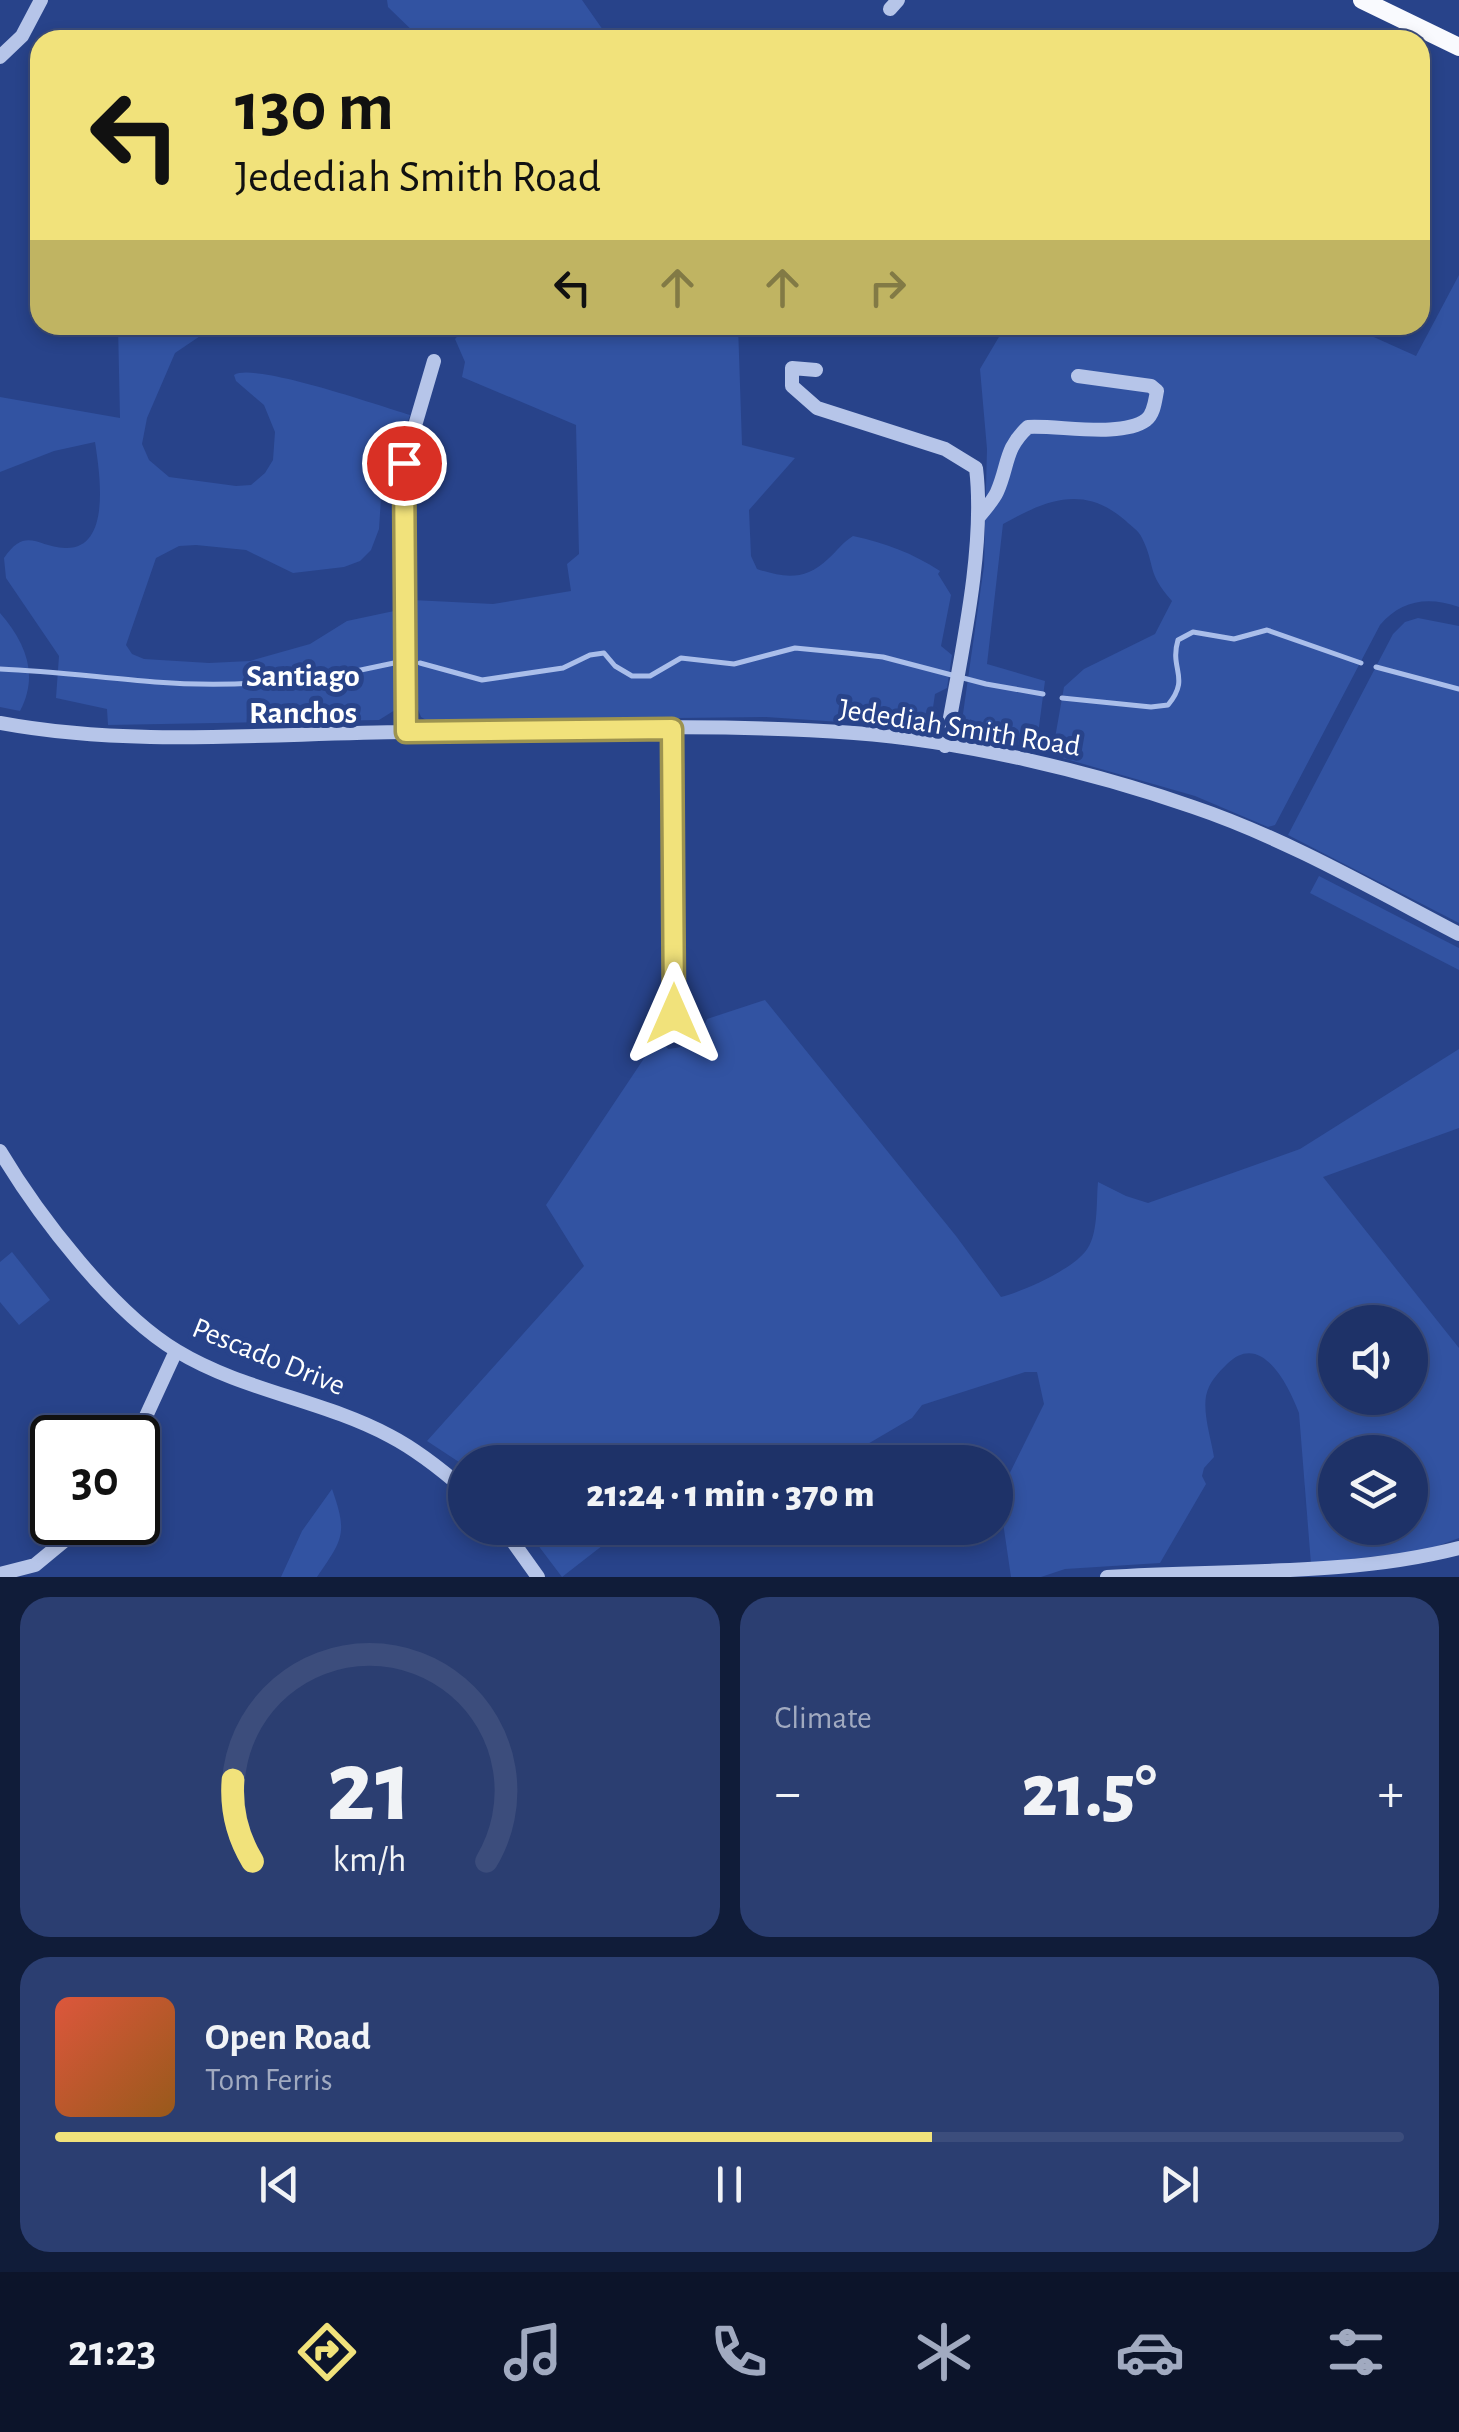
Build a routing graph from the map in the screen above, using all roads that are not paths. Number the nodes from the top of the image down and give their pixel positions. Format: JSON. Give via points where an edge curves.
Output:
{"nodes":[{"id":1,"x":41,"y":0,"type":"edge"},
{"id":2,"x":1362,"y":0,"type":"edge"},
{"id":3,"x":1424,"y":30,"type":"edge"},
{"id":4,"x":1430,"y":33,"type":"edge"},
{"id":5,"x":1459,"y":47,"type":"edge"},
{"id":6,"x":0,"y":57,"type":"edge"},
{"id":7,"x":434,"y":361,"type":"dead end"},
{"id":8,"x":816,"y":370,"type":"dead end"},
{"id":9,"x":1078,"y":376,"type":"dead end"},
{"id":10,"x":978,"y":519,"type":"junction"},
{"id":11,"x":0,"y":724,"type":"edge"},
{"id":12,"x":672,"y":729,"type":"junction"},
{"id":13,"x":406,"y":732,"type":"junction"},
{"id":14,"x":944,"y":746,"type":"junction"},
{"id":15,"x":1459,"y":934,"type":"edge"},
{"id":16,"x":674,"y":1014,"type":"dead end"},
{"id":17,"x":0,"y":1151,"type":"edge"},
{"id":18,"x":176,"y":1351,"type":"junction"},
{"id":19,"x":147,"y":1415,"type":"edge"},
{"id":20,"x":448,"y":1475,"type":"edge"},
{"id":21,"x":59,"y":1545,"type":"edge"},
{"id":22,"x":515,"y":1545,"type":"edge"},
{"id":23,"x":1459,"y":1548,"type":"edge"},
{"id":24,"x":0,"y":1574,"type":"edge"},
{"id":25,"x":538,"y":1577,"type":"edge"},
{"id":26,"x":1107,"y":1577,"type":"edge"}],
"edges":[{"from":1,"to":6,"type":"street","via":[[33,21]]},
{"from":2,"to":3,"type":"main road"},
{"from":4,"to":5,"type":"main road"},
{"from":7,"to":13,"type":"street","via":[[404,463]]},
{"from":8,"to":10,"type":"street","via":[[792,368],[792,386],[817,408],[945,448],[976,468]]},
{"from":9,"to":10,"type":"street","via":[[1151,386],[1153,411],[1148,419],[1112,429],[1028,428],[1007,453],[996,494]]},
{"from":10,"to":14,"type":"street"},
{"from":11,"to":13,"type":"street","name":"Jedediah Smith Road","via":[[99,737]]},
{"from":12,"to":13,"type":"street","name":"Jedediah Smith Road"},
{"from":12,"to":14,"type":"street","name":"Jedediah Smith Road","via":[[855,733]]},
{"from":12,"to":16,"type":"street"},
{"from":14,"to":15,"type":"street","name":"Jedediah Smith Road","via":[[1076,772],[1195,807]]},
{"from":17,"to":18,"type":"street","name":"Pescado Drive","via":[[65,1244],[122,1306]]},
{"from":18,"to":19,"type":"street"},
{"from":18,"to":20,"type":"street","name":"Pescado Drive","via":[[390,1436]]},
{"from":21,"to":24,"type":"street","via":[[35,1564]]},
{"from":22,"to":25,"type":"street"},
{"from":23,"to":26,"type":"street","via":[[1369,1568]]}]}
